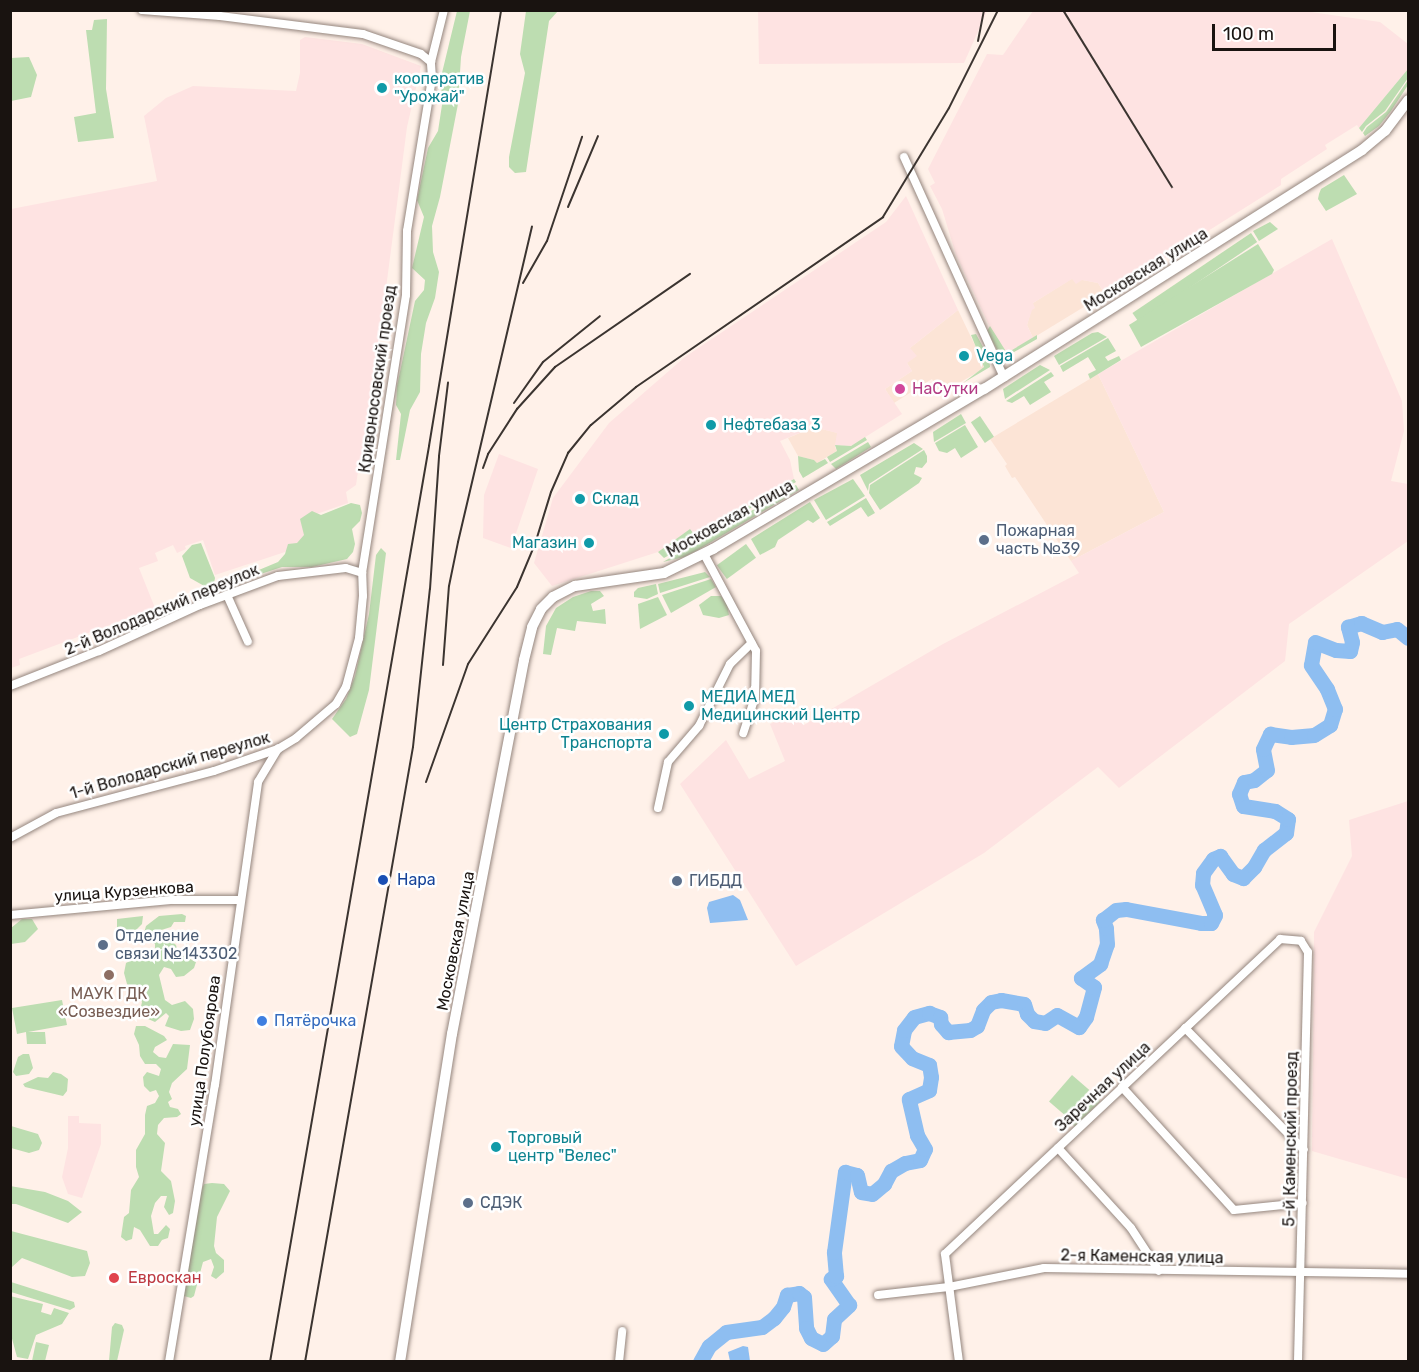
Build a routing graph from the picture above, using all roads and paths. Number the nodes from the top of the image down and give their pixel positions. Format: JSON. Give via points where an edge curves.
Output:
{"nodes":[{"id":1,"x":142,"y":10,"type":"edge"},
{"id":2,"x":444,"y":10,"type":"edge"},
{"id":3,"x":432,"y":62,"type":"junction"},
{"id":4,"x":1408,"y":100,"type":"edge"},
{"id":5,"x":904,"y":157,"type":"dead end"},
{"id":6,"x":1004,"y":377,"type":"junction"},
{"id":7,"x":704,"y":555,"type":"junction"},
{"id":8,"x":362,"y":573,"type":"junction"},
{"id":9,"x":227,"y":595,"type":"junction"},
{"id":10,"x":248,"y":642,"type":"dead end"},
{"id":11,"x":752,"y":644,"type":"junction"},
{"id":12,"x":10,"y":686,"type":"edge"},
{"id":13,"x":743,"y":733,"type":"dead end"},
{"id":14,"x":278,"y":749,"type":"junction"},
{"id":15,"x":658,"y":808,"type":"dead end"},
{"id":16,"x":10,"y":838,"type":"edge"},
{"id":17,"x":239,"y":900,"type":"junction"},
{"id":18,"x":10,"y":915,"type":"edge"},
{"id":19,"x":1280,"y":939,"type":"joint"},
{"id":20,"x":1185,"y":1028,"type":"junction"},
{"id":21,"x":1122,"y":1088,"type":"junction"},
{"id":22,"x":1058,"y":1148,"type":"junction"},
{"id":23,"x":1304,"y":1149,"type":"junction"},
{"id":24,"x":1303,"y":1203,"type":"junction"},
{"id":25,"x":1159,"y":1270,"type":"junction"},
{"id":26,"x":1301,"y":1273,"type":"junction"},
{"id":27,"x":1408,"y":1274,"type":"edge"},
{"id":28,"x":949,"y":1287,"type":"junction"},
{"id":29,"x":878,"y":1294,"type":"dead end"},
{"id":30,"x":622,"y":1331,"type":"dead end"},
{"id":31,"x":403,"y":1361,"type":"edge"},
{"id":32,"x":169,"y":1362,"type":"edge"},
{"id":33,"x":619,"y":1362,"type":"edge"},
{"id":34,"x":959,"y":1362,"type":"edge"},
{"id":35,"x":1299,"y":1362,"type":"edge"}],
"edges":[{"from":1,"to":3,"type":"street","via":[[363,34],[421,54]]},
{"from":2,"to":3,"type":"street","name":"Кривоносовский проезд"},
{"from":3,"to":8,"type":"street","name":"Кривоносовский проезд","via":[[406,231],[406,295]]},
{"from":4,"to":6,"type":"main road","name":"Московская улица","via":[[1385,131],[1362,150]]},
{"from":5,"to":6,"type":"street"},
{"from":6,"to":7,"type":"main road","name":"Московская улица"},
{"from":7,"to":11,"type":"street"},
{"from":7,"to":31,"type":"main road","name":"Московская улица","via":[[664,573],[567,589],[548,601],[533,622],[445,1076]]},
{"from":8,"to":9,"type":"street","name":"2-й Володарский переулок","via":[[346,568],[278,576]]},
{"from":8,"to":14,"type":"street","name":"1-й Володарский переулок","via":[[359,638],[346,687],[336,704]]},
{"from":9,"to":10,"type":"street"},
{"from":9,"to":12,"type":"street","name":"2-й Володарский переулок"},
{"from":11,"to":13,"type":"street","via":[[756,651],[755,698]]},
{"from":11,"to":15,"type":"street","via":[[730,664],[699,726],[668,762]]},
{"from":14,"to":16,"type":"street","name":"1-й Володарский переулок","via":[[214,771],[56,813]]},
{"from":14,"to":17,"type":"street","name":"улица Полубоярова","via":[[258,782]]},
{"from":17,"to":18,"type":"street","name":"улица Курзенкова","via":[[173,900]]},
{"from":17,"to":32,"type":"street","name":"улица Полубоярова","via":[[215,1085]]},
{"from":19,"to":20,"type":"street","name":"Заречная улица"},
{"from":19,"to":23,"type":"street","name":"5-й Каменский проезд","via":[[1301,941],[1308,952]]},
{"from":20,"to":21,"type":"street","name":"Заречная улица"},
{"from":20,"to":23,"type":"street"},
{"from":21,"to":22,"type":"street","name":"Заречная улица"},
{"from":21,"to":24,"type":"street","via":[[1234,1210]]},
{"from":22,"to":25,"type":"street","via":[[1131,1228]]},
{"from":22,"to":28,"type":"street","name":"Заречная улица","via":[[945,1254]]},
{"from":23,"to":24,"type":"street","name":"5-й Каменский проезд"},
{"from":24,"to":26,"type":"street","name":"5-й Каменский проезд"},
{"from":25,"to":26,"type":"street","name":"2-я Каменская улица"},
{"from":25,"to":28,"type":"street","name":"2-я Каменская улица","via":[[1044,1268]]},
{"from":26,"to":27,"type":"street","name":"2-я Каменская улица"},
{"from":26,"to":35,"type":"street","name":"5-й Каменский проезд"},
{"from":28,"to":29,"type":"street","name":"2-я Каменская улица"},
{"from":28,"to":34,"type":"street"},
{"from":30,"to":33,"type":"street"}]}
